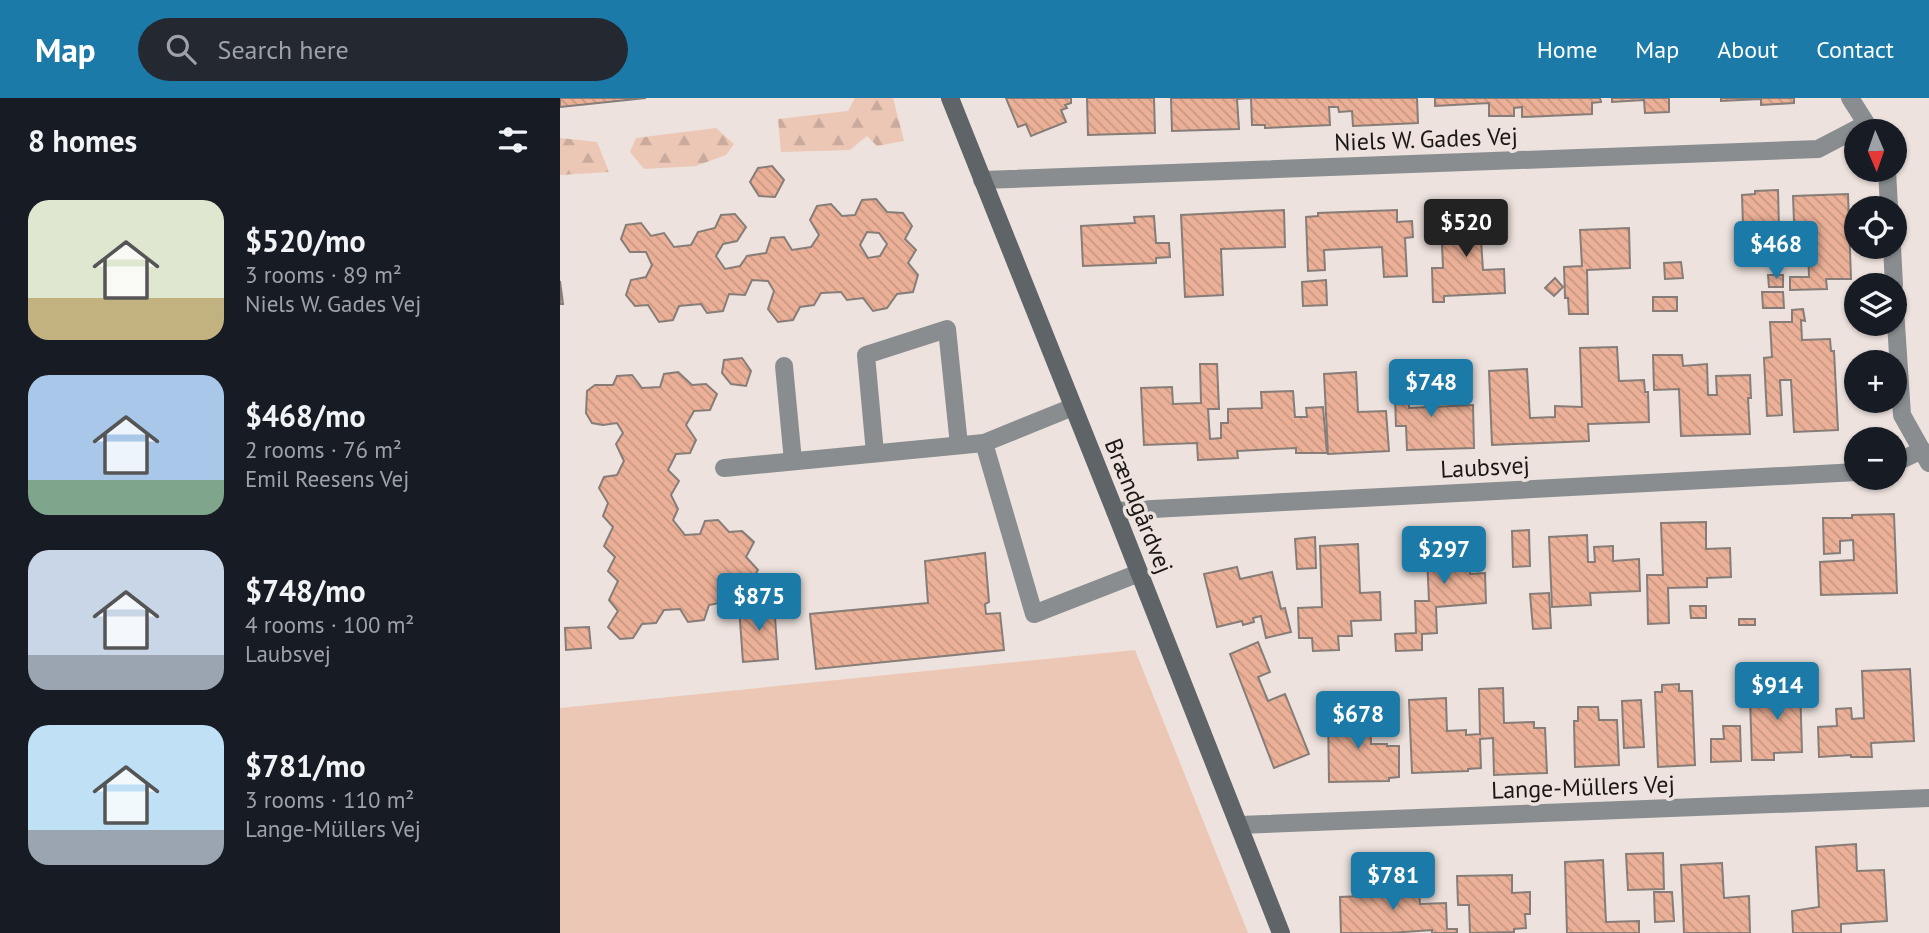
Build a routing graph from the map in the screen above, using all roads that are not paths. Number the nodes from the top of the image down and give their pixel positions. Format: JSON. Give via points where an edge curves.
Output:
{"nodes":[{"id":1,"x":950,"y":98,"type":"edge"},
{"id":2,"x":1850,"y":98,"type":"edge"},
{"id":3,"x":1863,"y":119,"type":"edge"},
{"id":4,"x":1844,"y":138,"type":"edge"},
{"id":5,"x":982,"y":180,"type":"junction"},
{"id":6,"x":1897,"y":336,"type":"edge"},
{"id":7,"x":784,"y":366,"type":"dead end"},
{"id":8,"x":1073,"y":407,"type":"junction"},
{"id":9,"x":984,"y":443,"type":"junction"},
{"id":10,"x":959,"y":445,"type":"junction"},
{"id":11,"x":875,"y":453,"type":"junction"},
{"id":12,"x":1926,"y":456,"type":"edge"},
{"id":13,"x":1907,"y":460,"type":"edge"},
{"id":14,"x":793,"y":461,"type":"junction"},
{"id":15,"x":724,"y":468,"type":"dead end"},
{"id":16,"x":1844,"y":473,"type":"edge"},
{"id":17,"x":1115,"y":511,"type":"junction"},
{"id":18,"x":1139,"y":573,"type":"junction"},
{"id":19,"x":1929,"y":798,"type":"edge"},
{"id":20,"x":1238,"y":825,"type":"junction"},
{"id":21,"x":1281,"y":933,"type":"edge"}],
"edges":[{"from":1,"to":5,"type":"street","name":"Brændgårdvej"},
{"from":2,"to":3,"type":"street"},
{"from":4,"to":5,"type":"street","name":"Niels W. Gades Vej","via":[[1818,149]]},
{"from":5,"to":8,"type":"street","name":"Brændgårdvej"},
{"from":6,"to":12,"type":"street","via":[[1902,415]]},
{"from":7,"to":14,"type":"street"},
{"from":8,"to":9,"type":"street"},
{"from":8,"to":17,"type":"street","name":"Brændgårdvej"},
{"from":9,"to":10,"type":"street"},
{"from":9,"to":18,"type":"street","via":[[1034,614]]},
{"from":10,"to":11,"type":"street"},
{"from":10,"to":11,"type":"street","via":[[947,329],[866,355]]},
{"from":11,"to":14,"type":"street"},
{"from":12,"to":13,"type":"street"},
{"from":14,"to":15,"type":"street"},
{"from":16,"to":17,"type":"street","name":"Laubsvej"},
{"from":17,"to":18,"type":"street","name":"Brændgårdvej"},
{"from":18,"to":20,"type":"street","name":"Brændgårdvej"},
{"from":19,"to":20,"type":"street","name":"Lange-Müllers Vej"},
{"from":20,"to":21,"type":"street","name":"Brændgårdvej"}]}
